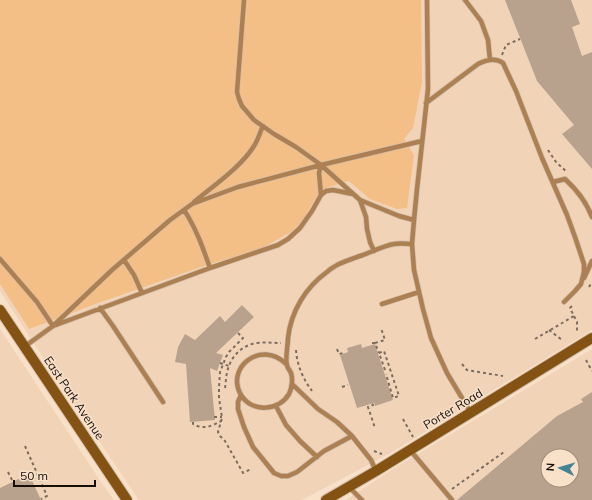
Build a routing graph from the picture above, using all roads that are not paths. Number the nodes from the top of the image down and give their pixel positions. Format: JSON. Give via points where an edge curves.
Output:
{"nodes":[{"id":1,"x":244,"y":0,"type":"edge"},
{"id":2,"x":427,"y":0,"type":"edge"},
{"id":3,"x":465,"y":0,"type":"edge"},
{"id":4,"x":490,"y":60,"type":"junction"},
{"id":5,"x":426,"y":103,"type":"junction"},
{"id":6,"x":263,"y":126,"type":"junction"},
{"id":7,"x":422,"y":141,"type":"junction"},
{"id":8,"x":321,"y":166,"type":"junction"},
{"id":9,"x":553,"y":182,"type":"junction"},
{"id":10,"x":354,"y":194,"type":"junction"},
{"id":11,"x":321,"y":195,"type":"junction"},
{"id":12,"x":360,"y":200,"type":"junction"},
{"id":13,"x":192,"y":204,"type":"junction"},
{"id":14,"x":184,"y":210,"type":"junction"},
{"id":15,"x":592,"y":217,"type":"edge"},
{"id":16,"x":414,"y":220,"type":"junction"},
{"id":17,"x":412,"y":244,"type":"junction"},
{"id":18,"x":374,"y":251,"type":"junction"},
{"id":19,"x":0,"y":259,"type":"edge"},
{"id":20,"x":124,"y":260,"type":"junction"},
{"id":21,"x":592,"y":261,"type":"edge"},
{"id":22,"x":210,"y":268,"type":"junction"},
{"id":23,"x":580,"y":284,"type":"junction"},
{"id":24,"x":142,"y":292,"type":"junction"},
{"id":25,"x":419,"y":292,"type":"junction"},
{"id":26,"x":564,"y":302,"type":"dead end"},
{"id":27,"x":382,"y":304,"type":"dead end"},
{"id":28,"x":100,"y":308,"type":"junction"},
{"id":29,"x":0,"y":310,"type":"edge"},
{"id":30,"x":53,"y":326,"type":"junction"},
{"id":31,"x":592,"y":338,"type":"edge"},
{"id":32,"x":24,"y":347,"type":"junction"},
{"id":33,"x":286,"y":364,"type":"junction"},
{"id":34,"x":292,"y":384,"type":"junction"},
{"id":35,"x":241,"y":395,"type":"junction"},
{"id":36,"x":163,"y":402,"type":"dead end"},
{"id":37,"x":276,"y":406,"type":"junction"},
{"id":38,"x":471,"y":413,"type":"junction"},
{"id":39,"x":352,"y":436,"type":"junction"},
{"id":40,"x":410,"y":450,"type":"junction"},
{"id":41,"x":317,"y":456,"type":"junction"},
{"id":42,"x":376,"y":471,"type":"junction"},
{"id":43,"x":349,"y":487,"type":"junction"},
{"id":44,"x":128,"y":500,"type":"edge"},
{"id":45,"x":326,"y":500,"type":"edge"},
{"id":46,"x":362,"y":500,"type":"edge"},
{"id":47,"x":452,"y":500,"type":"edge"}],
"edges":[{"from":1,"to":6,"type":"lane","via":[[237,92],[242,106]]},
{"from":2,"to":5,"type":"lane"},
{"from":3,"to":4,"type":"lane","via":[[481,21],[488,40]]},
{"from":4,"to":5,"type":"lane","via":[[478,64]]},
{"from":4,"to":9,"type":"lane","via":[[500,61],[505,68]]},
{"from":5,"to":7,"type":"lane"},
{"from":6,"to":8,"type":"lane"},
{"from":6,"to":13,"type":"lane","via":[[244,158]]},
{"from":7,"to":8,"type":"lane"},
{"from":7,"to":16,"type":"lane"},
{"from":8,"to":10,"type":"lane"},
{"from":8,"to":11,"type":"lane"},
{"from":8,"to":13,"type":"lane","via":[[238,187]]},
{"from":9,"to":15,"type":"lane","via":[[564,179],[579,193]]},
{"from":9,"to":23,"type":"lane","via":[[584,264]]},
{"from":10,"to":11,"type":"lane","via":[[333,190]]},
{"from":10,"to":12,"type":"lane"},
{"from":11,"to":22,"type":"lane","via":[[300,228],[288,239],[278,245]]},
{"from":12,"to":16,"type":"lane"},
{"from":12,"to":18,"type":"lane"},
{"from":13,"to":14,"type":"lane"},
{"from":14,"to":20,"type":"lane"},
{"from":14,"to":22,"type":"lane","via":[[200,240]]},
{"from":16,"to":17,"type":"lane"},
{"from":17,"to":18,"type":"lane","via":[[394,244]]},
{"from":17,"to":25,"type":"lane"},
{"from":18,"to":33,"type":"lane","via":[[336,265],[309,288],[294,315],[288,336]]},
{"from":19,"to":30,"type":"lane","via":[[37,302]]},
{"from":20,"to":24,"type":"lane"},
{"from":20,"to":30,"type":"lane"},
{"from":21,"to":23,"type":"lane"},
{"from":22,"to":24,"type":"lane"},
{"from":23,"to":26,"type":"lane"},
{"from":24,"to":28,"type":"lane"},
{"from":25,"to":27,"type":"lane"},
{"from":25,"to":38,"type":"lane","via":[[431,338]]},
{"from":28,"to":30,"type":"lane"},
{"from":28,"to":36,"type":"lane"},
{"from":29,"to":32,"type":"street","name":"East Park Avenue"},
{"from":30,"to":32,"type":"lane"},
{"from":31,"to":38,"type":"street","name":"Porter Road"},
{"from":32,"to":44,"type":"street","name":"East Park Avenue"},
{"from":33,"to":34,"type":"lane","via":[[291,373]]},
{"from":33,"to":35,"type":"lane","via":[[272,355],[258,354],[249,358],[238,375]]},
{"from":34,"to":37,"type":"lane","via":[[284,401]]},
{"from":34,"to":39,"type":"lane"},
{"from":35,"to":37,"type":"lane","via":[[256,407]]},
{"from":35,"to":41,"type":"lane","via":[[238,409],[244,426],[253,447],[274,473],[288,476]]},
{"from":37,"to":41,"type":"lane","via":[[286,425]]},
{"from":38,"to":40,"type":"street","name":"Porter Road"},
{"from":39,"to":41,"type":"lane"},
{"from":39,"to":42,"type":"lane"},
{"from":40,"to":42,"type":"street","name":"Porter Road"},
{"from":40,"to":47,"type":"lane"},
{"from":42,"to":43,"type":"street","name":"Porter Road"},
{"from":43,"to":45,"type":"street","name":"Porter Road"},
{"from":43,"to":46,"type":"lane"}]}
